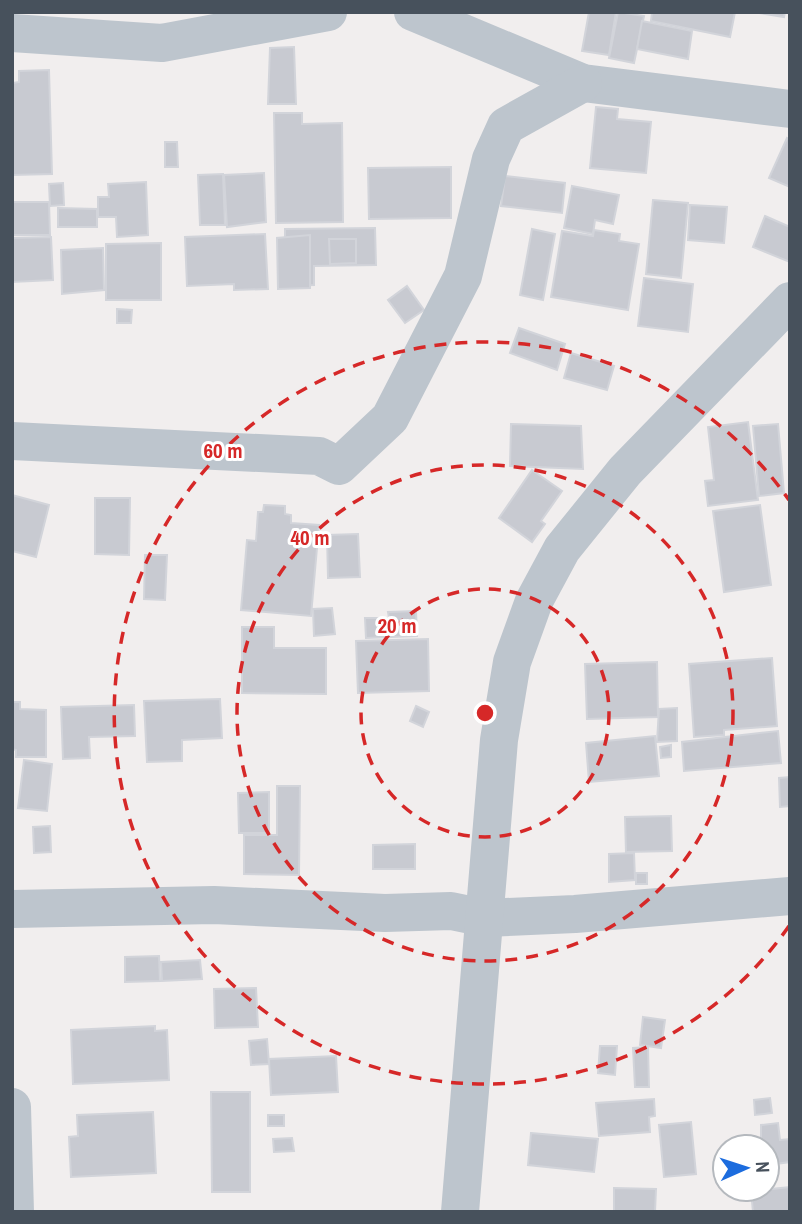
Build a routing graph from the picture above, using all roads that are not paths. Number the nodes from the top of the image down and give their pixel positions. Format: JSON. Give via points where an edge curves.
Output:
{"nodes":[{"id":1,"x":328,"y":12,"type":"edge"},
{"id":2,"x":413,"y":12,"type":"edge"},
{"id":3,"x":12,"y":33,"type":"edge"},
{"id":4,"x":583,"y":83,"type":"junction"},
{"id":5,"x":790,"y":108,"type":"edge"},
{"id":6,"x":790,"y":302,"type":"edge"},
{"id":7,"x":12,"y":441,"type":"edge"},
{"id":8,"x":790,"y":896,"type":"edge"},
{"id":9,"x":12,"y":909,"type":"edge"},
{"id":10,"x":468,"y":915,"type":"junction"},
{"id":11,"x":12,"y":1107,"type":"edge"},
{"id":12,"x":15,"y":1212,"type":"edge"},
{"id":13,"x":460,"y":1212,"type":"edge"}],
"edges":[{"from":1,"to":3,"type":"street","via":[[162,43]]},
{"from":2,"to":4,"type":"street"},
{"from":4,"to":5,"type":"street"},
{"from":4,"to":7,"type":"street","via":[[506,125],[491,159],[463,276],[390,418],[339,466],[319,456]]},
{"from":6,"to":10,"type":"street","via":[[625,471],[562,549],[534,601],[512,662]]},
{"from":8,"to":10,"type":"street","via":[[575,914]]},
{"from":9,"to":10,"type":"street","via":[[214,905]]},
{"from":10,"to":13,"type":"street"},
{"from":11,"to":12,"type":"street"}]}
